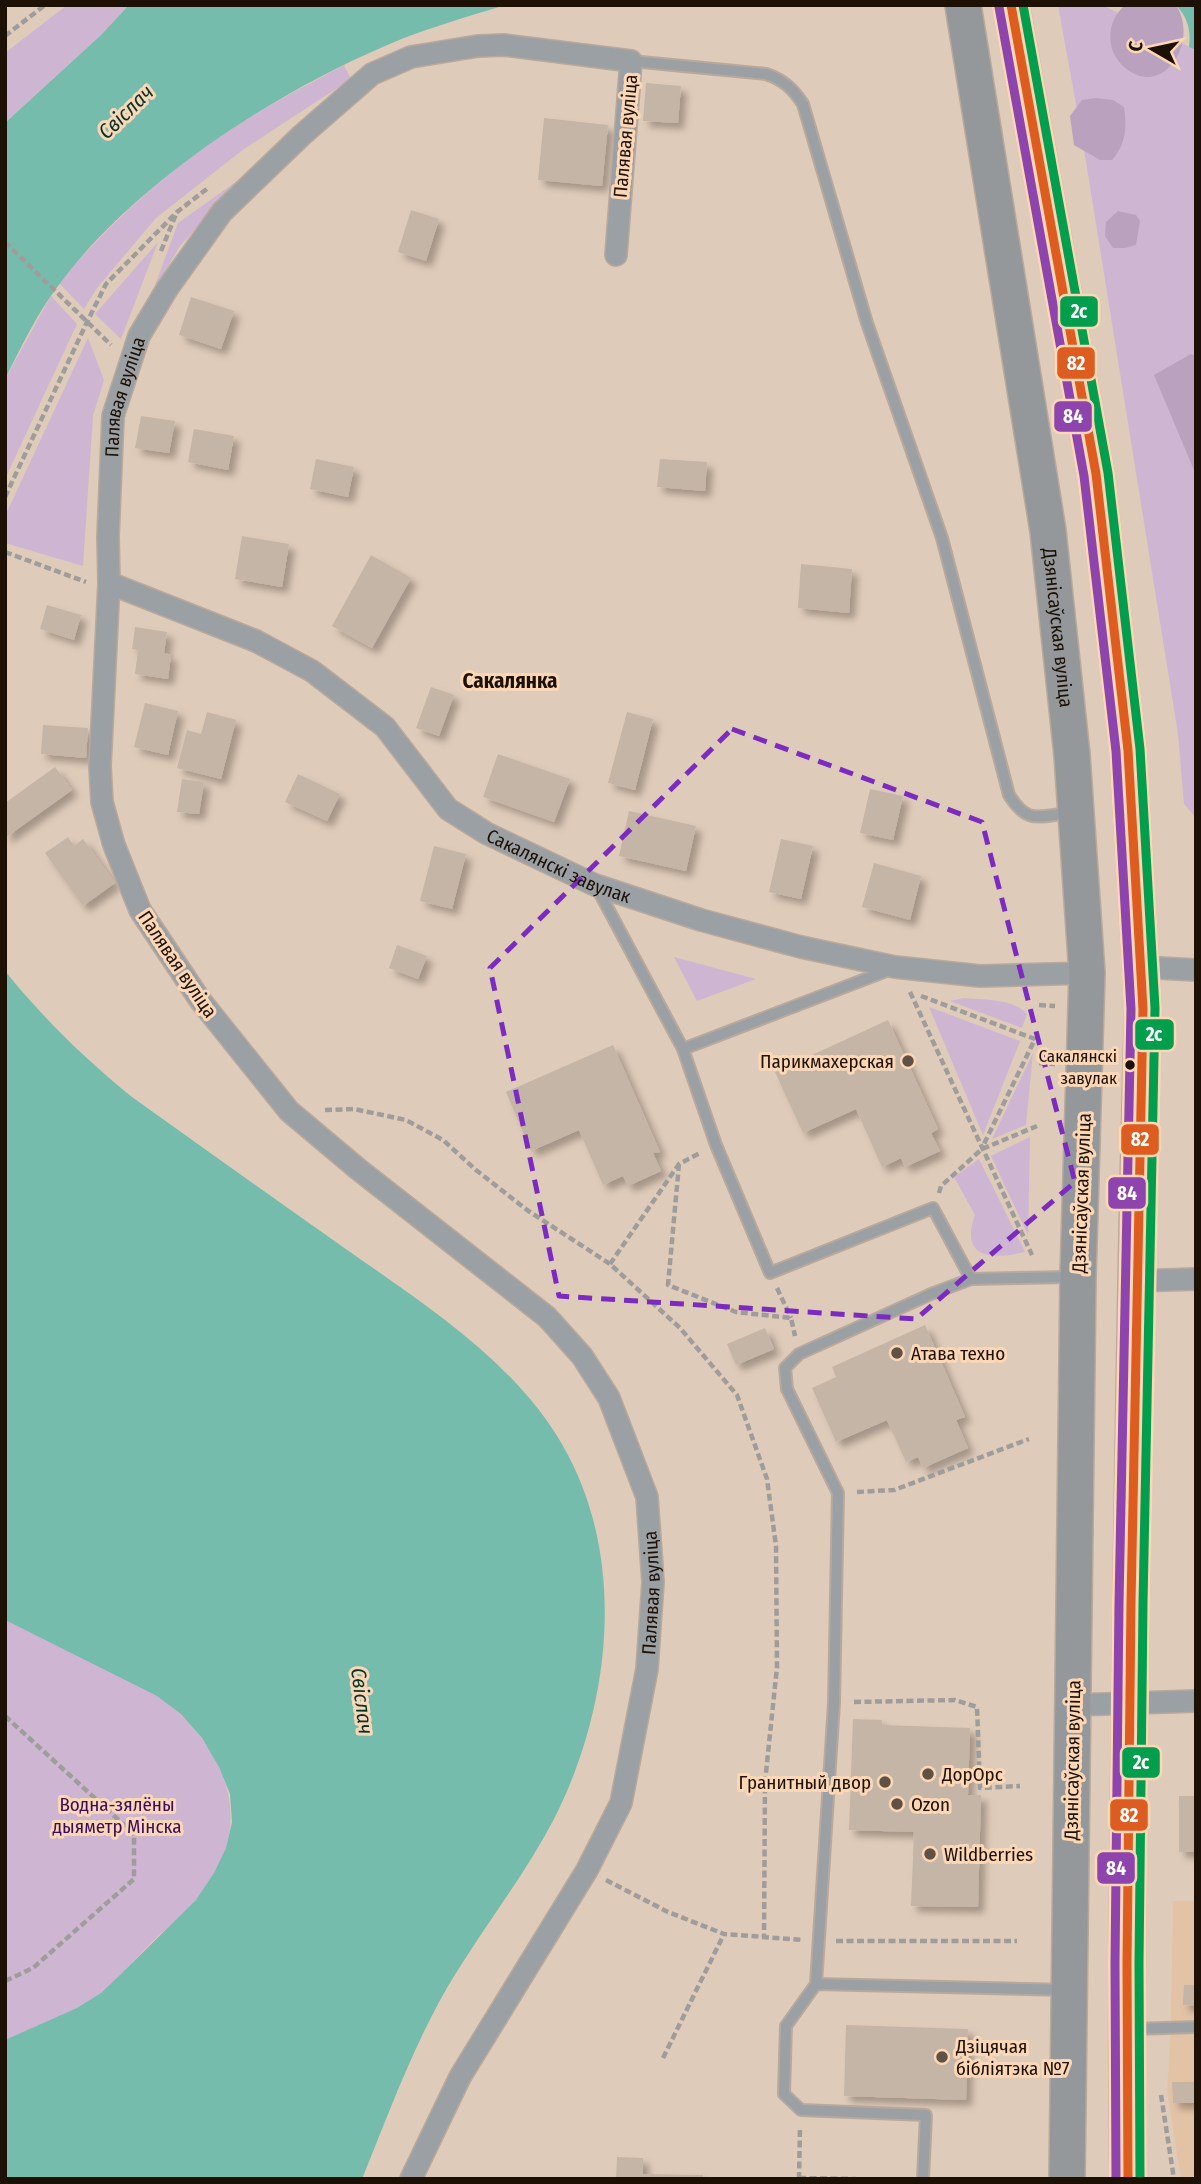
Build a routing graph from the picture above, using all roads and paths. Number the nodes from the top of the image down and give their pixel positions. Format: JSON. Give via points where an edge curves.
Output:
{"nodes":[{"id":1,"x":45,"y":5,"type":"edge"},
{"id":2,"x":963,"y":5,"type":"edge"},
{"id":3,"x":1011,"y":5,"type":"edge"},
{"id":4,"x":5,"y":36,"type":"edge"},
{"id":5,"x":631,"y":61,"type":"junction"},
{"id":6,"x":218,"y":181,"type":"dead end"},
{"id":7,"x":5,"y":243,"type":"edge"},
{"id":8,"x":616,"y":255,"type":"dead end"},
{"id":9,"x":87,"y":322,"type":"junction"},
{"id":10,"x":131,"y":361,"type":"junction"},
{"id":11,"x":5,"y":497,"type":"edge"},
{"id":12,"x":5,"y":552,"type":"edge"},
{"id":13,"x":109,"y":583,"type":"junction"},
{"id":14,"x":1075,"y":812,"type":"junction"},
{"id":15,"x":595,"y":886,"type":"junction"},
{"id":16,"x":895,"y":967,"type":"junction"},
{"id":17,"x":1141,"y":967,"type":"junction"},
{"id":18,"x":1196,"y":970,"type":"edge"},
{"id":19,"x":1087,"y":973,"type":"junction"},
{"id":20,"x":909,"y":992,"type":"junction"},
{"id":21,"x":1039,"y":1005,"type":"dead end"},
{"id":22,"x":1063,"y":1006,"type":"dead end"},
{"id":23,"x":683,"y":1049,"type":"junction"},
{"id":24,"x":1037,"y":1126,"type":"dead end"},
{"id":25,"x":716,"y":1145,"type":"junction"},
{"id":26,"x":982,"y":1149,"type":"junction"},
{"id":27,"x":679,"y":1164,"type":"junction"},
{"id":28,"x":933,"y":1208,"type":"junction"},
{"id":29,"x":1032,"y":1255,"type":"dead end"},
{"id":30,"x":1079,"y":1262,"type":"junction"},
{"id":31,"x":610,"y":1264,"type":"dead end"},
{"id":32,"x":770,"y":1273,"type":"junction"},
{"id":33,"x":971,"y":1279,"type":"junction"},
{"id":34,"x":1196,"y":1279,"type":"edge"},
{"id":35,"x":1135,"y":1296,"type":"junction"},
{"id":36,"x":792,"y":1318,"type":"junction"},
{"id":37,"x":799,"y":1354,"type":"junction"},
{"id":38,"x":1029,"y":1439,"type":"dead end"},
{"id":39,"x":838,"y":1493,"type":"junction"},
{"id":40,"x":1196,"y":1702,"type":"edge"},
{"id":41,"x":834,"y":1703,"type":"junction"},
{"id":42,"x":1130,"y":1704,"type":"junction"},
{"id":43,"x":1073,"y":1706,"type":"junction"},
{"id":44,"x":5,"y":1716,"type":"edge"},
{"id":45,"x":1020,"y":1786,"type":"dead end"},
{"id":46,"x":587,"y":1870,"type":"junction"},
{"id":47,"x":724,"y":1934,"type":"junction"},
{"id":48,"x":819,"y":1941,"type":"junction"},
{"id":49,"x":1017,"y":1941,"type":"dead end"},
{"id":50,"x":5,"y":1981,"type":"edge"},
{"id":51,"x":816,"y":1984,"type":"junction"},
{"id":52,"x":1069,"y":1990,"type":"junction"},
{"id":53,"x":1196,"y":2027,"type":"edge"},
{"id":54,"x":1126,"y":2029,"type":"junction"},
{"id":55,"x":663,"y":2058,"type":"dead end"},
{"id":56,"x":801,"y":2110,"type":"junction"},
{"id":57,"x":799,"y":2178,"type":"edge"},
{"id":58,"x":411,"y":2179,"type":"edge"},
{"id":59,"x":856,"y":2179,"type":"edge"},
{"id":60,"x":923,"y":2179,"type":"edge"},
{"id":61,"x":1067,"y":2179,"type":"edge"},
{"id":62,"x":1128,"y":2179,"type":"edge"}],
"edges":[{"from":1,"to":4,"type":"path"},
{"from":2,"to":14,"type":"main road","name":"Дзянісаўская вуліца","via":[[1048,531]]},
{"from":3,"to":17,"type":"main road","via":[[1096,474],[1128,750]]},
{"from":5,"to":8,"type":"street","name":"Палявая вуліца"},
{"from":5,"to":10,"type":"street","name":"Палявая вуліца","via":[[504,45],[478,46],[411,57],[372,74],[222,212],[167,289],[139,336]]},
{"from":5,"to":14,"type":"lane","via":[[766,74],[792,88],[803,104],[867,323],[942,537],[1009,795],[1028,817]]},
{"from":6,"to":9,"type":"path","via":[[177,212],[106,284]]},
{"from":7,"to":9,"type":"path"},
{"from":9,"to":10,"type":"path"},
{"from":9,"to":11,"type":"path"},
{"from":10,"to":13,"type":"street","name":"Палявая вуліца","via":[[113,416]]},
{"from":12,"to":13,"type":"path","via":[[100,588]]},
{"from":13,"to":15,"type":"street","name":"Сакалянскі завулак","via":[[256,641],[312,671],[385,727],[448,809],[486,833]]},
{"from":13,"to":46,"type":"street","name":"Палявая вуліца","via":[[102,802],[140,910],[200,1000],[289,1111],[547,1317],[582,1356],[609,1398],[647,1497],[653,1582],[647,1669],[621,1803]]},
{"from":14,"to":19,"type":"main road","name":"Дзянісаўская вуліца"},
{"from":15,"to":16,"type":"street","name":"Сакалянскі завулак","via":[[701,920]]},
{"from":15,"to":23,"type":"lane"},
{"from":16,"to":19,"type":"street","name":"Сакалянскі завулак","via":[[980,976]]},
{"from":16,"to":20,"type":"path"},
{"from":16,"to":23,"type":"lane"},
{"from":17,"to":18,"type":"street"},
{"from":17,"to":35,"type":"main road"},
{"from":19,"to":30,"type":"main road","name":"Дзянісаўская вуліца"},
{"from":20,"to":26,"type":"path"},
{"from":20,"to":26,"type":"path","via":[[1035,1039]]},
{"from":21,"to":22,"type":"path"},
{"from":23,"to":25,"type":"lane"},
{"from":24,"to":26,"type":"path"},
{"from":25,"to":27,"type":"path"},
{"from":25,"to":32,"type":"lane"},
{"from":26,"to":28,"type":"path","via":[[941,1186]]},
{"from":26,"to":29,"type":"path"},
{"from":27,"to":31,"type":"path"},
{"from":27,"to":36,"type":"path","via":[[668,1285],[736,1312]]},
{"from":28,"to":32,"type":"lane"},
{"from":28,"to":33,"type":"lane"},
{"from":30,"to":33,"type":"lane"},
{"from":30,"to":35,"type":"main road","via":[[1095,1279],[1122,1295]]},
{"from":30,"to":43,"type":"main road","name":"Дзянісаўская вуліца"},
{"from":32,"to":36,"type":"path"},
{"from":33,"to":37,"type":"lane"},
{"from":34,"to":35,"type":"street"},
{"from":35,"to":42,"type":"main road"},
{"from":36,"to":37,"type":"path"},
{"from":37,"to":39,"type":"lane","via":[[785,1368],[787,1389]]},
{"from":38,"to":39,"type":"path","via":[[894,1490]]},
{"from":39,"to":41,"type":"lane"},
{"from":40,"to":42,"type":"street"},
{"from":41,"to":45,"type":"path","via":[[955,1700],[977,1707],[980,1788]]},
{"from":41,"to":48,"type":"lane"},
{"from":42,"to":43,"type":"street"},
{"from":42,"to":54,"type":"main road"},
{"from":43,"to":52,"type":"main road","name":"Дзянісаўская вуліца"},
{"from":44,"to":50,"type":"path","via":[[134,1834],[134,1879],[33,1968]]},
{"from":46,"to":47,"type":"path","via":[[668,1912]]},
{"from":46,"to":58,"type":"street","name":"Палявая вуліца","via":[[460,2077]]},
{"from":47,"to":48,"type":"path"},
{"from":47,"to":55,"type":"path"},
{"from":48,"to":49,"type":"path"},
{"from":48,"to":51,"type":"lane"},
{"from":51,"to":52,"type":"lane"},
{"from":51,"to":56,"type":"lane","via":[[786,2026],[784,2094]]},
{"from":52,"to":61,"type":"main road","name":"Дзянісаўская вуліца"},
{"from":53,"to":54,"type":"lane"},
{"from":54,"to":62,"type":"main road"},
{"from":56,"to":57,"type":"path"},
{"from":56,"to":60,"type":"lane","via":[[926,2115]]},
{"from":57,"to":59,"type":"path"}]}
